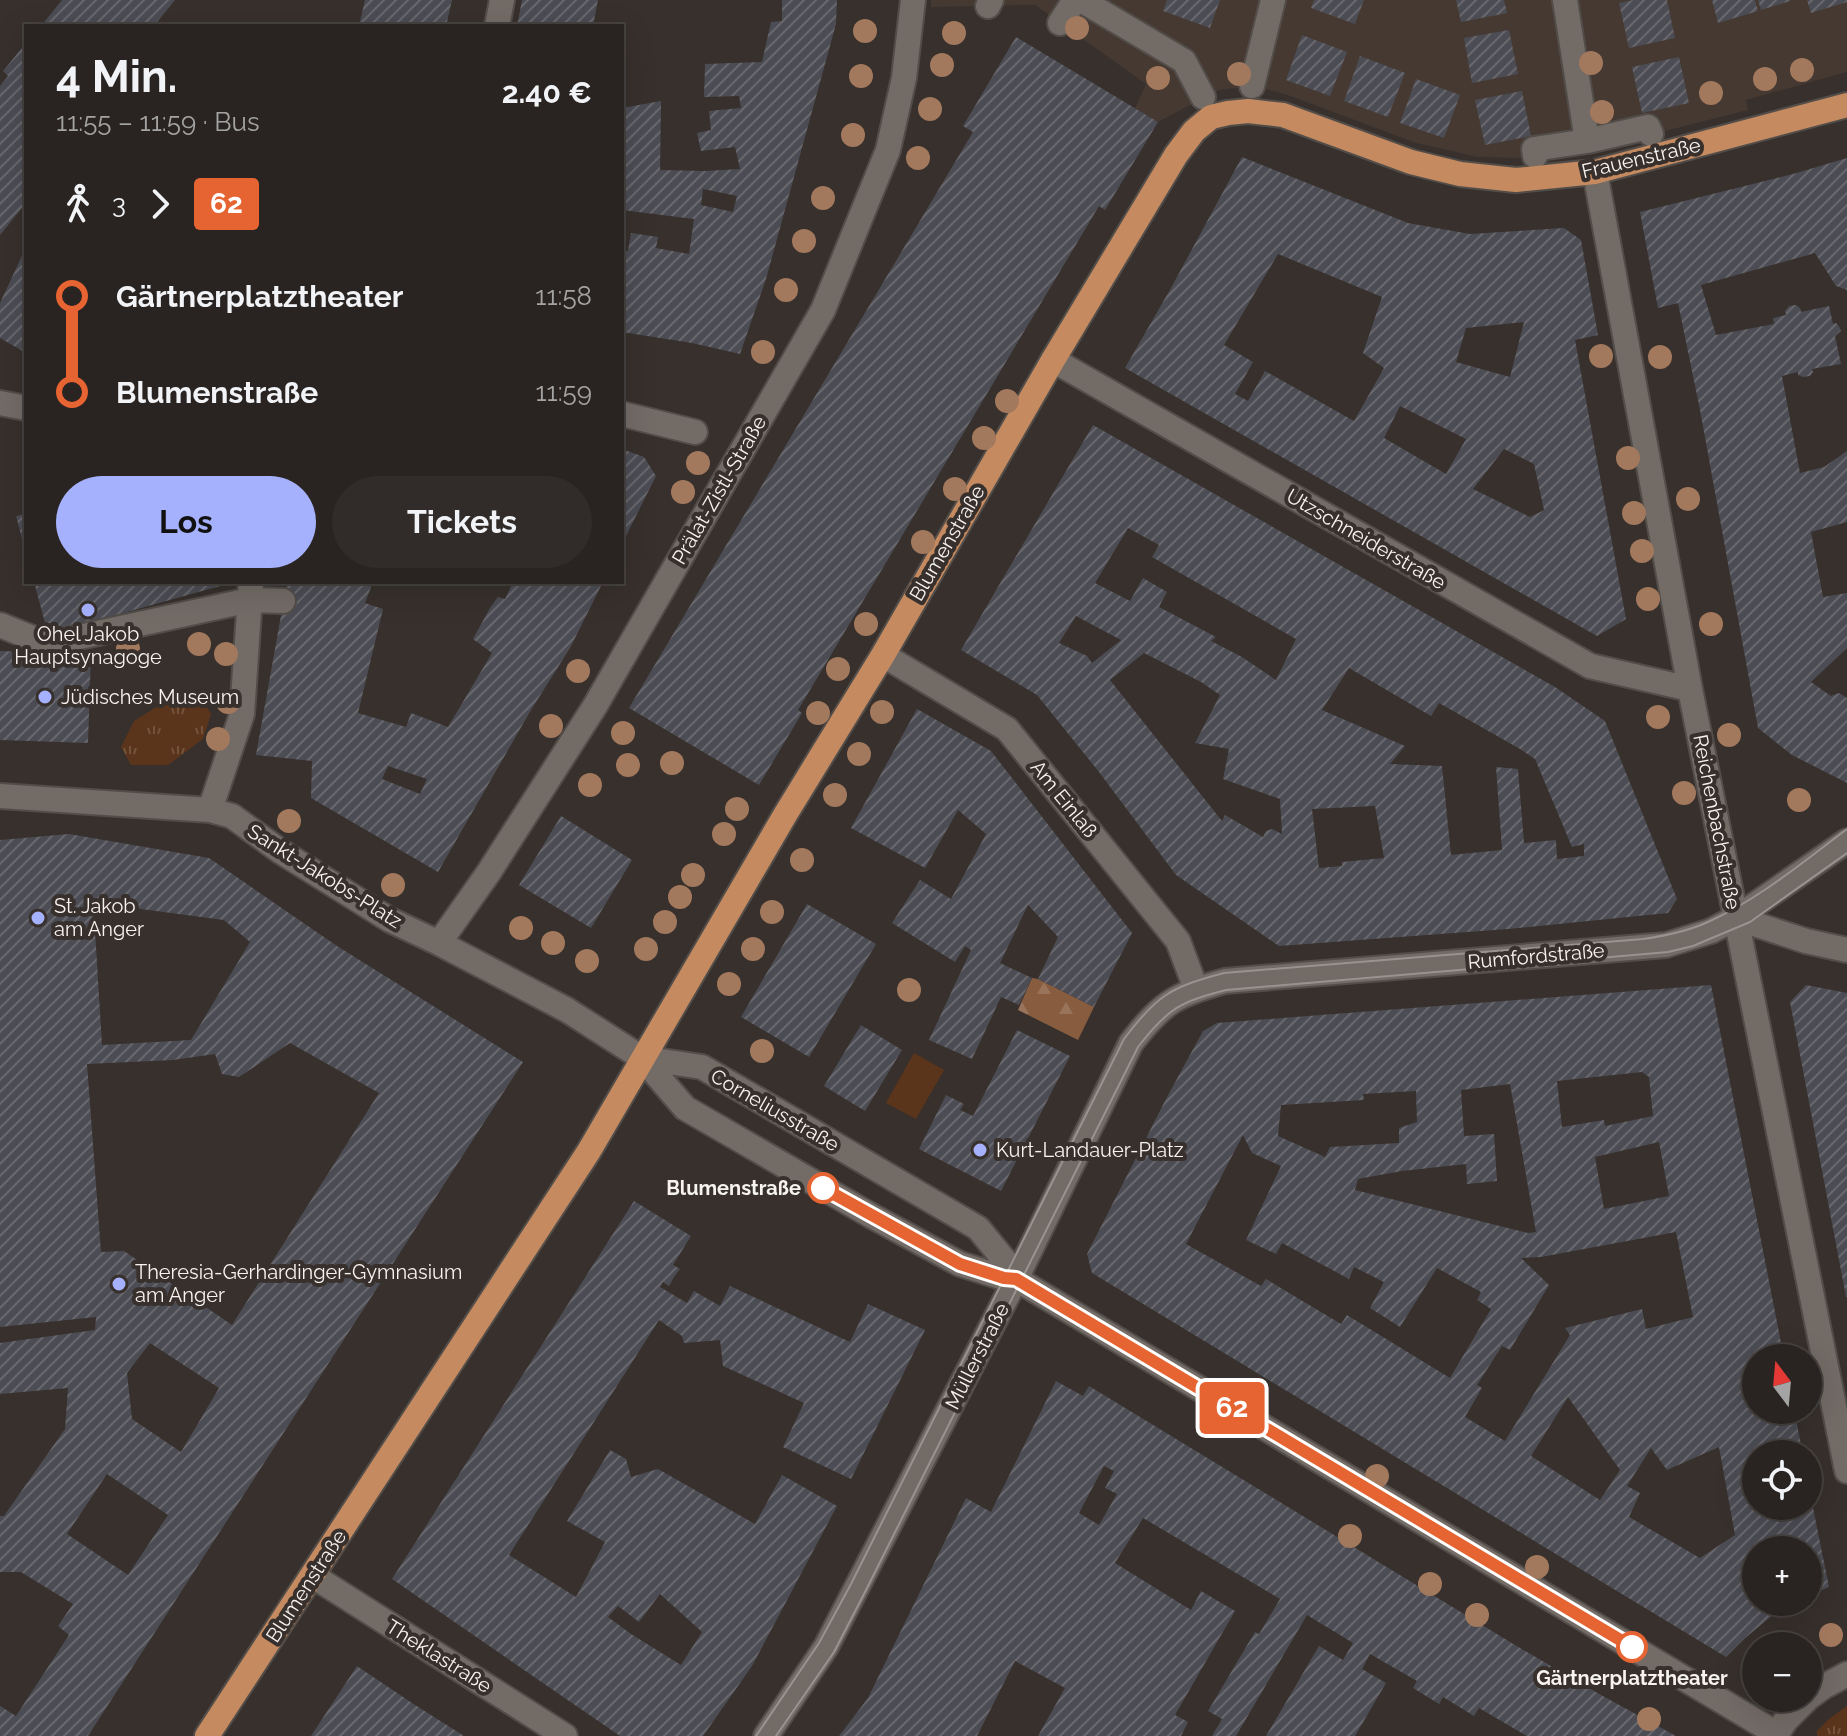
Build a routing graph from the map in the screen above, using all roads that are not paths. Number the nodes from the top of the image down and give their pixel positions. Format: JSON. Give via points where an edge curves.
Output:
{"nodes":[{"id":1,"x":502,"y":0,"type":"edge"},
{"id":2,"x":913,"y":0,"type":"edge"},
{"id":3,"x":1075,"y":0,"type":"edge"},
{"id":4,"x":1081,"y":0,"type":"edge"},
{"id":5,"x":1273,"y":0,"type":"edge"},
{"id":6,"x":1565,"y":0,"type":"edge"},
{"id":7,"x":1060,"y":23,"type":"dead end"},
{"id":8,"x":497,"y":24,"type":"edge"},
{"id":9,"x":1252,"y":86,"type":"dead end"},
{"id":10,"x":1203,"y":97,"type":"dead end"},
{"id":11,"x":1847,"y":105,"type":"edge"},
{"id":12,"x":1248,"y":111,"type":"joint"},
{"id":13,"x":1651,"y":134,"type":"dead end"},
{"id":14,"x":1587,"y":141,"type":"junction"},
{"id":15,"x":1535,"y":156,"type":"dead end"},
{"id":16,"x":1595,"y":172,"type":"junction"},
{"id":17,"x":1053,"y":360,"type":"junction"},
{"id":18,"x":0,"y":403,"type":"edge"},
{"id":19,"x":24,"y":408,"type":"edge"},
{"id":20,"x":624,"y":414,"type":"edge"},
{"id":21,"x":695,"y":432,"type":"dead end"},
{"id":22,"x":250,"y":591,"type":"edge"},
{"id":23,"x":283,"y":601,"type":"dead end"},
{"id":24,"x":0,"y":625,"type":"edge"},
{"id":25,"x":883,"y":655,"type":"junction"},
{"id":26,"x":1690,"y":689,"type":"junction"},
{"id":27,"x":0,"y":796,"type":"edge"},
{"id":28,"x":221,"y":813,"type":"junction"},
{"id":29,"x":1847,"y":841,"type":"edge"},
{"id":30,"x":1736,"y":918,"type":"junction"},
{"id":31,"x":439,"y":943,"type":"junction"},
{"id":32,"x":1847,"y":950,"type":"edge"},
{"id":33,"x":1196,"y":989,"type":"junction"},
{"id":34,"x":642,"y":1058,"type":"junction"},
{"id":35,"x":1016,"y":1279,"type":"junction"},
{"id":36,"x":1847,"y":1471,"type":"edge"},
{"id":37,"x":313,"y":1576,"type":"junction"},
{"id":38,"x":1847,"y":1674,"type":"edge"},
{"id":39,"x":1822,"y":1688,"type":"edge"},
{"id":40,"x":1793,"y":1712,"type":"edge"},
{"id":41,"x":1776,"y":1735,"type":"edge"},
{"id":42,"x":207,"y":1736,"type":"edge"},
{"id":43,"x":565,"y":1736,"type":"edge"},
{"id":44,"x":766,"y":1736,"type":"edge"}],
"edges":[{"from":1,"to":8,"type":"street"},
{"from":2,"to":31,"type":"street","name":"Prälat-Zistl-Straße","via":[[888,150],[823,310],[595,706]]},
{"from":3,"to":7,"type":"street"},
{"from":4,"to":10,"type":"street","via":[[1184,61]]},
{"from":5,"to":9,"type":"street"},
{"from":6,"to":14,"type":"street"},
{"from":11,"to":16,"type":"main road","name":"Frauenstraße"},
{"from":12,"to":16,"type":"main road","name":"Frauenstraße","via":[[1283,115],[1411,162],[1460,174],[1516,180]]},
{"from":12,"to":17,"type":"main road","name":"Blumenstraße","via":[[1211,117],[1194,131]]},
{"from":13,"to":14,"type":"street","via":[[1648,127]]},
{"from":14,"to":15,"type":"street","via":[[1534,149]]},
{"from":16,"to":26,"type":"street","name":"Reichenbachstraße"},
{"from":17,"to":25,"type":"main road","name":"Blumenstraße"},
{"from":17,"to":26,"type":"street","name":"Utzschneiderstraße","via":[[1590,666]]},
{"from":18,"to":19,"type":"street"},
{"from":20,"to":21,"type":"street"},
{"from":22,"to":23,"type":"street"},
{"from":22,"to":24,"type":"street","via":[[47,644]]},
{"from":22,"to":28,"type":"street","via":[[242,714]]},
{"from":25,"to":33,"type":"street","name":"Am Einlaß","via":[[1007,729],[1178,941]]},
{"from":25,"to":34,"type":"main road","name":"Blumenstraße"},
{"from":26,"to":30,"type":"street","name":"Reichenbachstraße"},
{"from":27,"to":28,"type":"street"},
{"from":28,"to":31,"type":"street","name":"Sankt-Jakobs-Platz","via":[[390,920]]},
{"from":29,"to":30,"type":"street","name":"Rumfordstraße"},
{"from":30,"to":32,"type":"street"},
{"from":30,"to":33,"type":"street","name":"Rumfordstraße","via":[[1666,945],[1225,981]]},
{"from":30,"to":36,"type":"street","name":"Reichenbachstraße"},
{"from":31,"to":34,"type":"street","name":"Sankt-Jakobs-Platz","via":[[567,1010]]},
{"from":33,"to":35,"type":"street","name":"Müllerstraße","via":[[1172,1000],[1131,1043]]},
{"from":34,"to":35,"type":"street","name":"Corneliusstraße","via":[[685,1108],[960,1264]]},
{"from":34,"to":35,"type":"street","name":"Corneliusstraße","via":[[702,1067],[978,1228]]},
{"from":34,"to":37,"type":"main road","name":"Blumenstraße","via":[[589,1151]]},
{"from":35,"to":41,"type":"street","name":"Corneliusstraße"},
{"from":35,"to":44,"type":"street","name":"Müllerstraße","via":[[826,1647]]},
{"from":37,"to":42,"type":"main road","name":"Blumenstraße"},
{"from":37,"to":43,"type":"street","name":"Theklastraße"},
{"from":38,"to":39,"type":"street"},
{"from":40,"to":41,"type":"street"}]}
